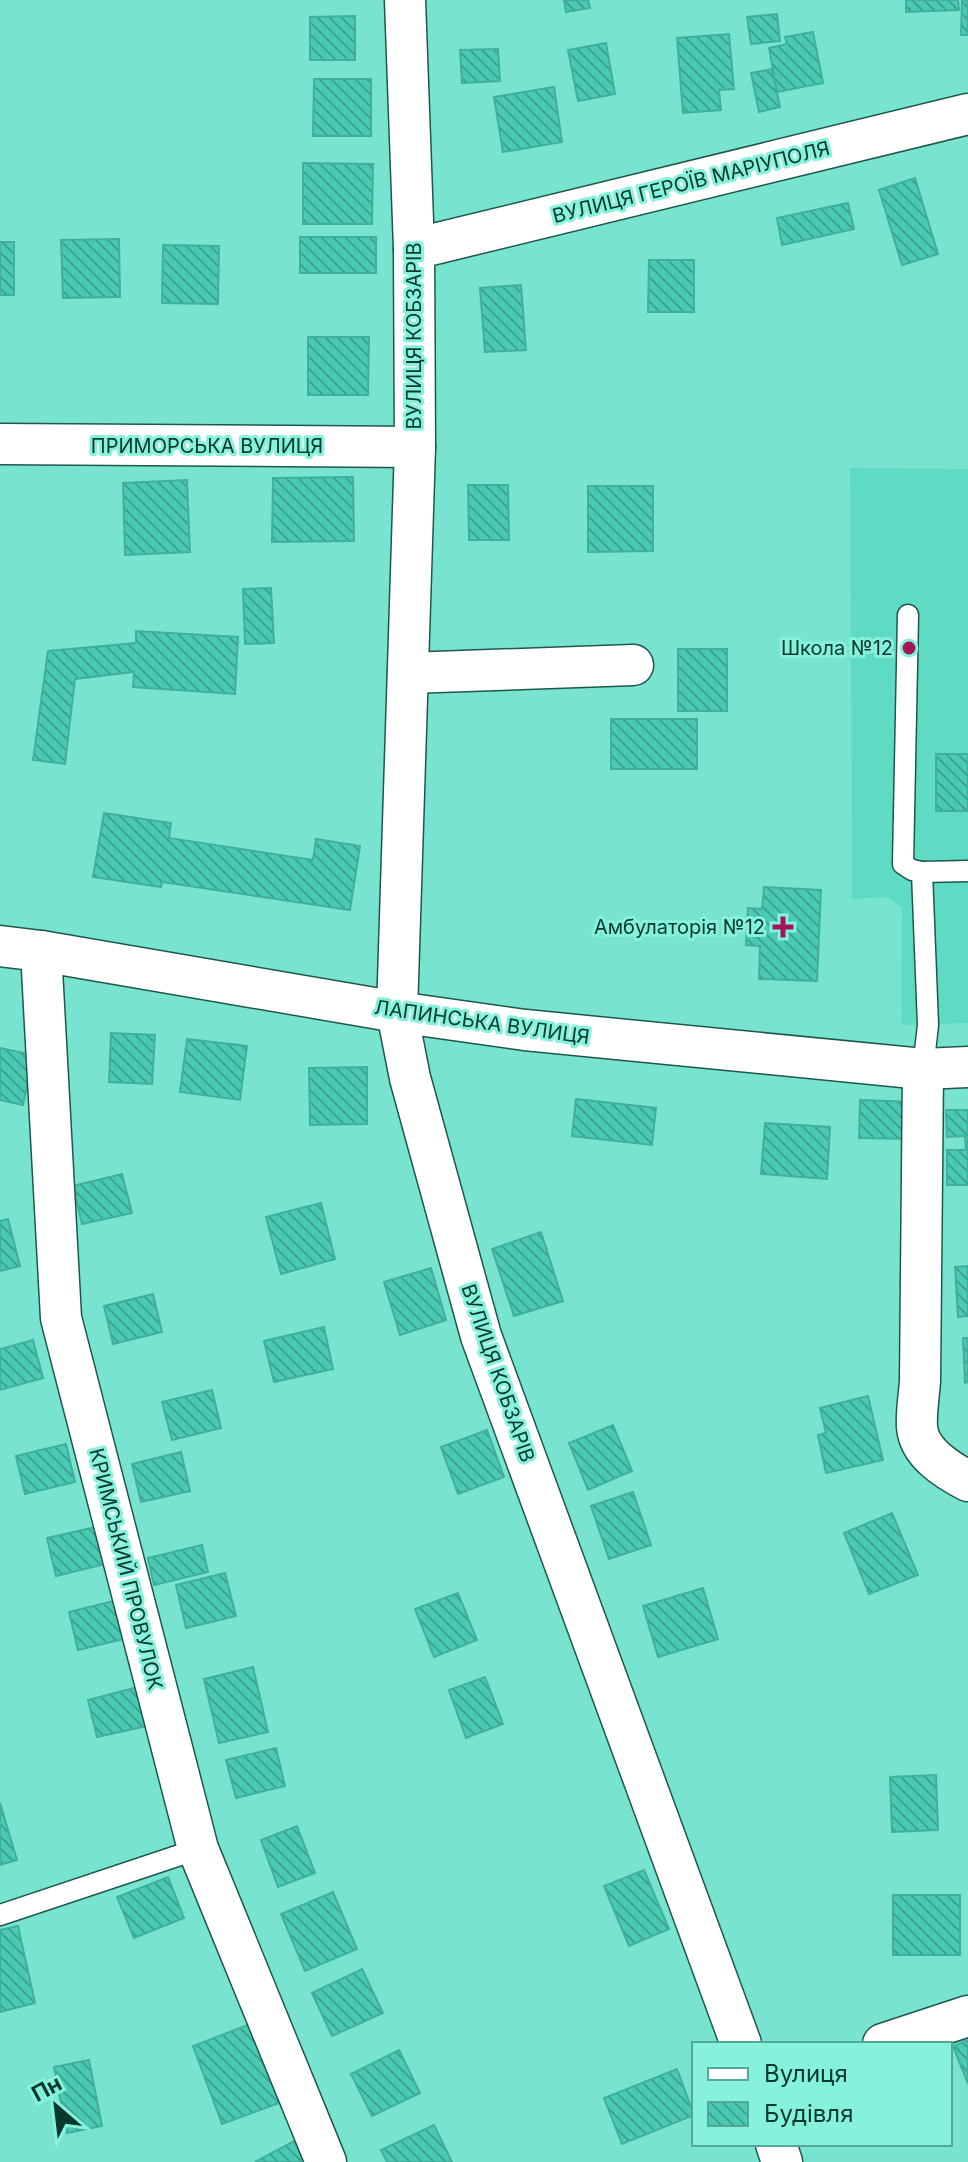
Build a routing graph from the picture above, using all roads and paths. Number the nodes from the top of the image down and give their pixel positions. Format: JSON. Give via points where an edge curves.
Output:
{"nodes":[{"id":1,"x":405,"y":0,"type":"edge"},
{"id":2,"x":968,"y":114,"type":"edge"},
{"id":3,"x":414,"y":249,"type":"junction"},
{"id":4,"x":0,"y":444,"type":"edge"},
{"id":5,"x":415,"y":447,"type":"junction"},
{"id":6,"x":908,"y":615,"type":"dead end"},
{"id":7,"x":633,"y":665,"type":"dead end"},
{"id":8,"x":408,"y":673,"type":"junction"},
{"id":9,"x":968,"y":871,"type":"edge"},
{"id":10,"x":922,"y":872,"type":"junction"},
{"id":11,"x":0,"y":946,"type":"edge"},
{"id":12,"x":41,"y":951,"type":"junction"},
{"id":13,"x":397,"y":1012,"type":"junction"},
{"id":14,"x":968,"y":1067,"type":"edge"},
{"id":15,"x":923,"y":1069,"type":"junction"},
{"id":16,"x":968,"y":1481,"type":"edge"},
{"id":17,"x":198,"y":1849,"type":"junction"},
{"id":18,"x":0,"y":1915,"type":"edge"},
{"id":19,"x":968,"y":2016,"type":"edge"},
{"id":20,"x":740,"y":2042,"type":"edge"},
{"id":21,"x":889,"y":2042,"type":"edge"},
{"id":22,"x":326,"y":2162,"type":"edge"}],
"edges":[{"from":1,"to":3,"type":"street","name":"ВУЛИЦЯ КОБЗАРІВ"},
{"from":2,"to":3,"type":"street","name":"ВУЛИЦЯ ГЕРОЇВ МАРІУПОЛЯ"},
{"from":3,"to":5,"type":"street","name":"ВУЛИЦЯ КОБЗАРІВ"},
{"from":4,"to":5,"type":"street","name":"ПРИМОРСЬКА ВУЛИЦЯ"},
{"from":5,"to":8,"type":"street","name":"ВУЛИЦЯ КОБЗАРІВ"},
{"from":6,"to":10,"type":"lane","via":[[903,864]]},
{"from":7,"to":8,"type":"street"},
{"from":8,"to":13,"type":"street","name":"ВУЛИЦЯ КОБЗАРІВ"},
{"from":9,"to":10,"type":"lane"},
{"from":10,"to":15,"type":"lane","via":[[928,1025]]},
{"from":11,"to":12,"type":"street","name":"ЛАПИНСЬКА ВУЛИЦЯ"},
{"from":12,"to":13,"type":"street","name":"ЛАПИНСЬКА ВУЛИЦЯ"},
{"from":12,"to":17,"type":"street","name":"КРИМСЬКИЙ ПРОВУЛОК","via":[[61,1318]]},
{"from":13,"to":15,"type":"street","name":"ЛАПИНСЬКА ВУЛИЦЯ","via":[[525,1030]]},
{"from":13,"to":20,"type":"street","name":"ВУЛИЦЯ КОБЗАРІВ","via":[[481,1336]]},
{"from":14,"to":15,"type":"street","name":"ЛАПИНСЬКА ВУЛИЦЯ"},
{"from":15,"to":16,"type":"street","via":[[917,1427],[944,1469]]},
{"from":17,"to":18,"type":"lane"},
{"from":17,"to":22,"type":"street","name":"КРИМСЬКИЙ ПРОВУЛОК"},
{"from":19,"to":21,"type":"street"}]}
